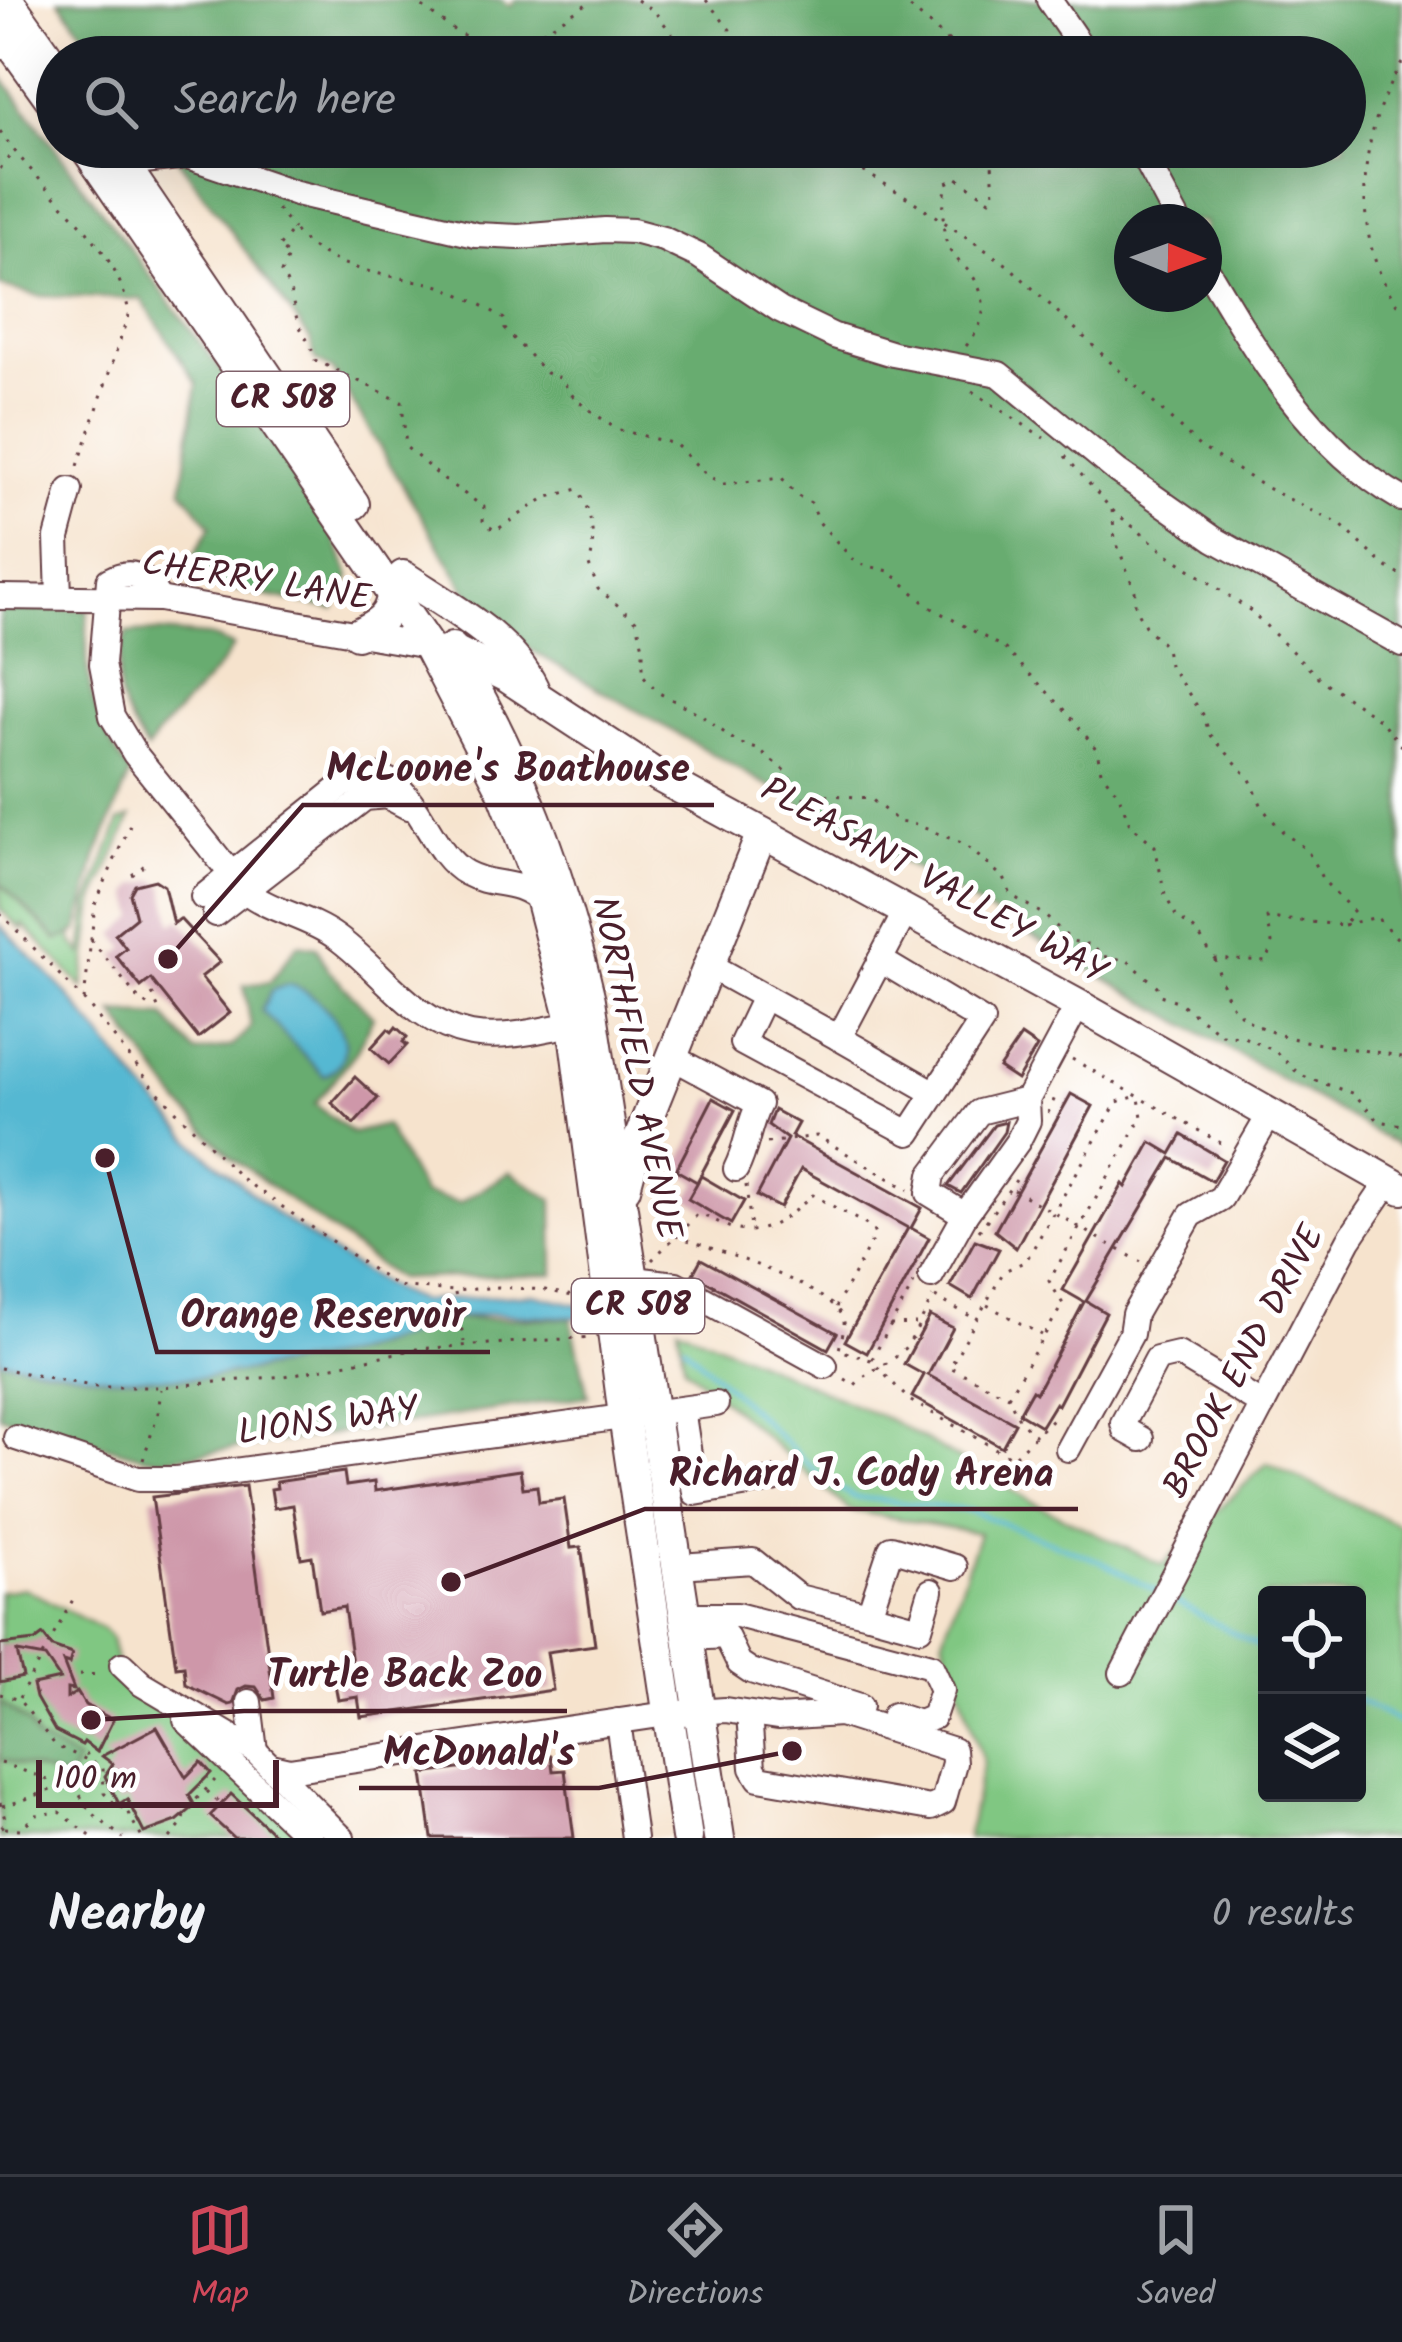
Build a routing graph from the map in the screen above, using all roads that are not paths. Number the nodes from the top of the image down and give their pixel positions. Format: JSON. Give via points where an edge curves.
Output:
{"nodes":[{"id":1,"x":8,"y":0,"type":"edge"},
{"id":2,"x":1049,"y":0,"type":"edge"},
{"id":3,"x":0,"y":29,"type":"edge"},
{"id":4,"x":1074,"y":36,"type":"edge"},
{"id":5,"x":36,"y":39,"type":"edge"},
{"id":6,"x":36,"y":79,"type":"edge"},
{"id":7,"x":100,"y":168,"type":"edge"},
{"id":8,"x":126,"y":168,"type":"edge"},
{"id":9,"x":222,"y":168,"type":"edge"},
{"id":10,"x":1150,"y":168,"type":"edge"},
{"id":11,"x":1169,"y":204,"type":"edge"},
{"id":12,"x":1222,"y":291,"type":"edge"},
{"id":13,"x":70,"y":490,"type":"road end"},
{"id":14,"x":1402,"y":499,"type":"edge"},
{"id":15,"x":398,"y":585,"type":"junction"},
{"id":16,"x":0,"y":597,"type":"edge"},
{"id":17,"x":59,"y":597,"type":"junction"},
{"id":18,"x":105,"y":597,"type":"junction"},
{"id":19,"x":357,"y":634,"type":"junction"},
{"id":20,"x":1402,"y":644,"type":"edge"},
{"id":21,"x":441,"y":648,"type":"junction"},
{"id":22,"x":538,"y":699,"type":"junction"},
{"id":23,"x":502,"y":789,"type":"junction"},
{"id":24,"x":762,"y":833,"type":"junction"},
{"id":25,"x":482,"y":878,"type":"junction"},
{"id":26,"x":238,"y":882,"type":"junction"},
{"id":27,"x":543,"y":902,"type":"junction"},
{"id":28,"x":209,"y":905,"type":"dead end"},
{"id":29,"x":906,"y":911,"type":"junction"},
{"id":30,"x":880,"y":960,"type":"junction"},
{"id":31,"x":709,"y":966,"type":"junction"},
{"id":32,"x":764,"y":997,"type":"junction"},
{"id":33,"x":1078,"y":1005,"type":"junction"},
{"id":34,"x":572,"y":1024,"type":"junction"},
{"id":35,"x":838,"y":1039,"type":"junction"},
{"id":36,"x":672,"y":1058,"type":"junction"},
{"id":37,"x":935,"y":1093,"type":"junction"},
{"id":38,"x":1028,"y":1100,"type":"junction"},
{"id":39,"x":1270,"y":1114,"type":"junction"},
{"id":40,"x":601,"y":1150,"type":"junction"},
{"id":41,"x":736,"y":1169,"type":"road end"},
{"id":42,"x":1395,"y":1185,"type":"edge"},
{"id":43,"x":622,"y":1200,"type":"junction"},
{"id":44,"x":965,"y":1215,"type":"junction"},
{"id":45,"x":643,"y":1270,"type":"junction"},
{"id":46,"x":932,"y":1286,"type":"road end"},
{"id":47,"x":825,"y":1366,"type":"dead end"},
{"id":48,"x":716,"y":1404,"type":"dead end"},
{"id":49,"x":1263,"y":1405,"type":"junction"},
{"id":50,"x":654,"y":1412,"type":"junction"},
{"id":51,"x":16,"y":1438,"type":"dead end"},
{"id":52,"x":1141,"y":1439,"type":"dead end"},
{"id":53,"x":1068,"y":1449,"type":"dead end"},
{"id":54,"x":772,"y":1480,"type":"dead end"},
{"id":55,"x":679,"y":1566,"type":"junction"},
{"id":56,"x":956,"y":1567,"type":"dead end"},
{"id":57,"x":931,"y":1592,"type":"dead end"},
{"id":58,"x":869,"y":1614,"type":"junction"},
{"id":59,"x":745,"y":1617,"type":"junction"},
{"id":60,"x":689,"y":1626,"type":"junction"},
{"id":61,"x":728,"y":1638,"type":"junction"},
{"id":62,"x":111,"y":1670,"type":"road end"},
{"id":63,"x":1122,"y":1672,"type":"dead end"},
{"id":64,"x":249,"y":1702,"type":"dead end"},
{"id":65,"x":173,"y":1704,"type":"junction"},
{"id":66,"x":701,"y":1712,"type":"junction"},
{"id":67,"x":667,"y":1714,"type":"junction"},
{"id":68,"x":749,"y":1714,"type":"junction"},
{"id":69,"x":618,"y":1721,"type":"junction"},
{"id":70,"x":263,"y":1758,"type":"junction"},
{"id":71,"x":753,"y":1768,"type":"junction"},
{"id":72,"x":710,"y":1775,"type":"junction"},
{"id":73,"x":310,"y":1838,"type":"edge"},
{"id":74,"x":342,"y":1838,"type":"edge"},
{"id":75,"x":634,"y":1838,"type":"edge"},
{"id":76,"x":687,"y":1838,"type":"edge"},
{"id":77,"x":719,"y":1838,"type":"edge"}],
"edges":[{"from":1,"to":5,"type":"main road"},
{"from":2,"to":4,"type":"street"},
{"from":3,"to":6,"type":"main road"},
{"from":7,"to":15,"type":"main road","name":"NORTHFIELD AVENUE","number":"CR 508"},
{"from":8,"to":15,"type":"main road","name":"NORTHFIELD AVENUE","number":"CR 508"},
{"from":9,"to":20,"type":"street","via":[[476,235],[604,230],[663,239],[834,335],[999,374],[1214,539]]},
{"from":10,"to":11,"type":"street"},
{"from":12,"to":14,"type":"street","via":[[1297,405],[1336,449]]},
{"from":13,"to":17,"type":"street","via":[[57,538]]},
{"from":15,"to":19,"type":"main road","via":[[391,610]]},
{"from":15,"to":21,"type":"main road","name":"NORTHFIELD AVENUE","number":"CR 508"},
{"from":15,"to":22,"type":"main road","via":[[507,650]]},
{"from":16,"to":17,"type":"street","name":"CHERRY LANE"},
{"from":17,"to":18,"type":"street","name":"CHERRY LANE"},
{"from":18,"to":19,"type":"street","name":"CHERRY LANE"},
{"from":18,"to":26,"type":"street","via":[[102,664],[112,716]]},
{"from":19,"to":21,"type":"street","name":"CHERRY LANE"},
{"from":21,"to":22,"type":"main road","name":"PLEASANT VALLEY WAY"},
{"from":21,"to":23,"type":"main road","name":"NORTHFIELD AVENUE","number":"CR 508"},
{"from":21,"to":40,"type":"main road","name":"NORTHFIELD AVENUE","number":"CR 508","via":[[502,736],[554,864],[590,1000]]},
{"from":22,"to":24,"type":"main road","name":"PLEASANT VALLEY WAY"},
{"from":23,"to":25,"type":"street","via":[[516,837],[509,860]]},
{"from":23,"to":27,"type":"main road","name":"NORTHFIELD AVENUE","number":"CR 508"},
{"from":24,"to":29,"type":"main road","name":"PLEASANT VALLEY WAY"},
{"from":24,"to":31,"type":"main road"},
{"from":25,"to":26,"type":"street","via":[[458,867],[395,783],[379,777],[344,784]]},
{"from":25,"to":27,"type":"street","via":[[516,883]]},
{"from":26,"to":28,"type":"street"},
{"from":26,"to":34,"type":"street","via":[[265,907],[331,933],[418,1010],[454,1030],[521,1034]]},
{"from":27,"to":34,"type":"main road","name":"NORTHFIELD AVENUE","number":"CR 508"},
{"from":29,"to":30,"type":"street"},
{"from":29,"to":33,"type":"main road","name":"PLEASANT VALLEY WAY"},
{"from":30,"to":35,"type":"street"},
{"from":30,"to":37,"type":"street","via":[[982,1021]]},
{"from":31,"to":32,"type":"street"},
{"from":31,"to":36,"type":"main road"},
{"from":32,"to":35,"type":"street"},
{"from":32,"to":37,"type":"street","via":[[742,1042],[909,1132]]},
{"from":33,"to":38,"type":"street"},
{"from":33,"to":39,"type":"main road","name":"PLEASANT VALLEY WAY"},
{"from":34,"to":40,"type":"main road","name":"NORTHFIELD AVENUE","number":"CR 508"},
{"from":35,"to":37,"type":"street"},
{"from":36,"to":41,"type":"street","via":[[759,1104]]},
{"from":36,"to":43,"type":"main road"},
{"from":38,"to":44,"type":"street","via":[[1018,1141]]},
{"from":38,"to":44,"type":"street","via":[[979,1112],[932,1175],[929,1193]]},
{"from":39,"to":42,"type":"main road","name":"PLEASANT VALLEY WAY"},
{"from":39,"to":53,"type":"street","via":[[1221,1198],[1191,1215]]},
{"from":40,"to":43,"type":"main road","name":"NORTHFIELD AVENUE","number":"CR 508"},
{"from":40,"to":50,"type":"main road","name":"NORTHFIELD AVENUE","number":"CR 508"},
{"from":42,"to":49,"type":"street","name":"BROOK END DRIVE","via":[[1349,1240]]},
{"from":43,"to":45,"type":"main road","name":"NORTHFIELD AVENUE","number":"CR 508"},
{"from":44,"to":46,"type":"street"},
{"from":45,"to":47,"type":"street"},
{"from":45,"to":50,"type":"main road","name":"NORTHFIELD AVENUE","number":"CR 508"},
{"from":48,"to":50,"type":"street","name":"LIONS WAY"},
{"from":49,"to":52,"type":"street","via":[[1166,1354],[1123,1423]]},
{"from":49,"to":63,"type":"street","name":"BROOK END DRIVE"},
{"from":50,"to":51,"type":"street","name":"LIONS WAY","via":[[176,1486]]},
{"from":50,"to":54,"type":"street","via":[[695,1493]]},
{"from":50,"to":55,"type":"main road","name":"NORTHFIELD AVENUE","number":"CR 508"},
{"from":50,"to":67,"type":"main road","name":"NORTHFIELD AVENUE","number":"CR 508"},
{"from":55,"to":58,"type":"street","via":[[753,1561],[799,1597]]},
{"from":55,"to":60,"type":"main road","name":"NORTHFIELD AVENUE","number":"CR 508"},
{"from":56,"to":58,"type":"street","via":[[891,1548]]},
{"from":57,"to":58,"type":"street","via":[[920,1628]]},
{"from":59,"to":60,"type":"street"},
{"from":59,"to":61,"type":"street"},
{"from":59,"to":61,"type":"street","via":[[931,1666],[942,1690],[938,1709],[919,1723],[751,1671]]},
{"from":60,"to":61,"type":"street"},
{"from":60,"to":66,"type":"main road","name":"NORTHFIELD AVENUE","number":"CR 508"},
{"from":62,"to":65,"type":"street"},
{"from":64,"to":70,"type":"street"},
{"from":65,"to":70,"type":"street"},
{"from":65,"to":73,"type":"street"},
{"from":66,"to":67,"type":"street"},
{"from":66,"to":68,"type":"street"},
{"from":66,"to":72,"type":"main road","name":"NORTHFIELD AVENUE","number":"CR 508"},
{"from":67,"to":69,"type":"street"},
{"from":67,"to":76,"type":"main road","name":"NORTHFIELD AVENUE","number":"CR 508"},
{"from":68,"to":71,"type":"street"},
{"from":68,"to":71,"type":"street","via":[[840,1714],[954,1753],[944,1802],[931,1808],[759,1778]]},
{"from":69,"to":70,"type":"street","via":[[289,1769]]},
{"from":69,"to":75,"type":"street"},
{"from":70,"to":74,"type":"street"},
{"from":71,"to":72,"type":"street"},
{"from":72,"to":77,"type":"main road","name":"NORTHFIELD AVENUE","number":"CR 508"}]}
